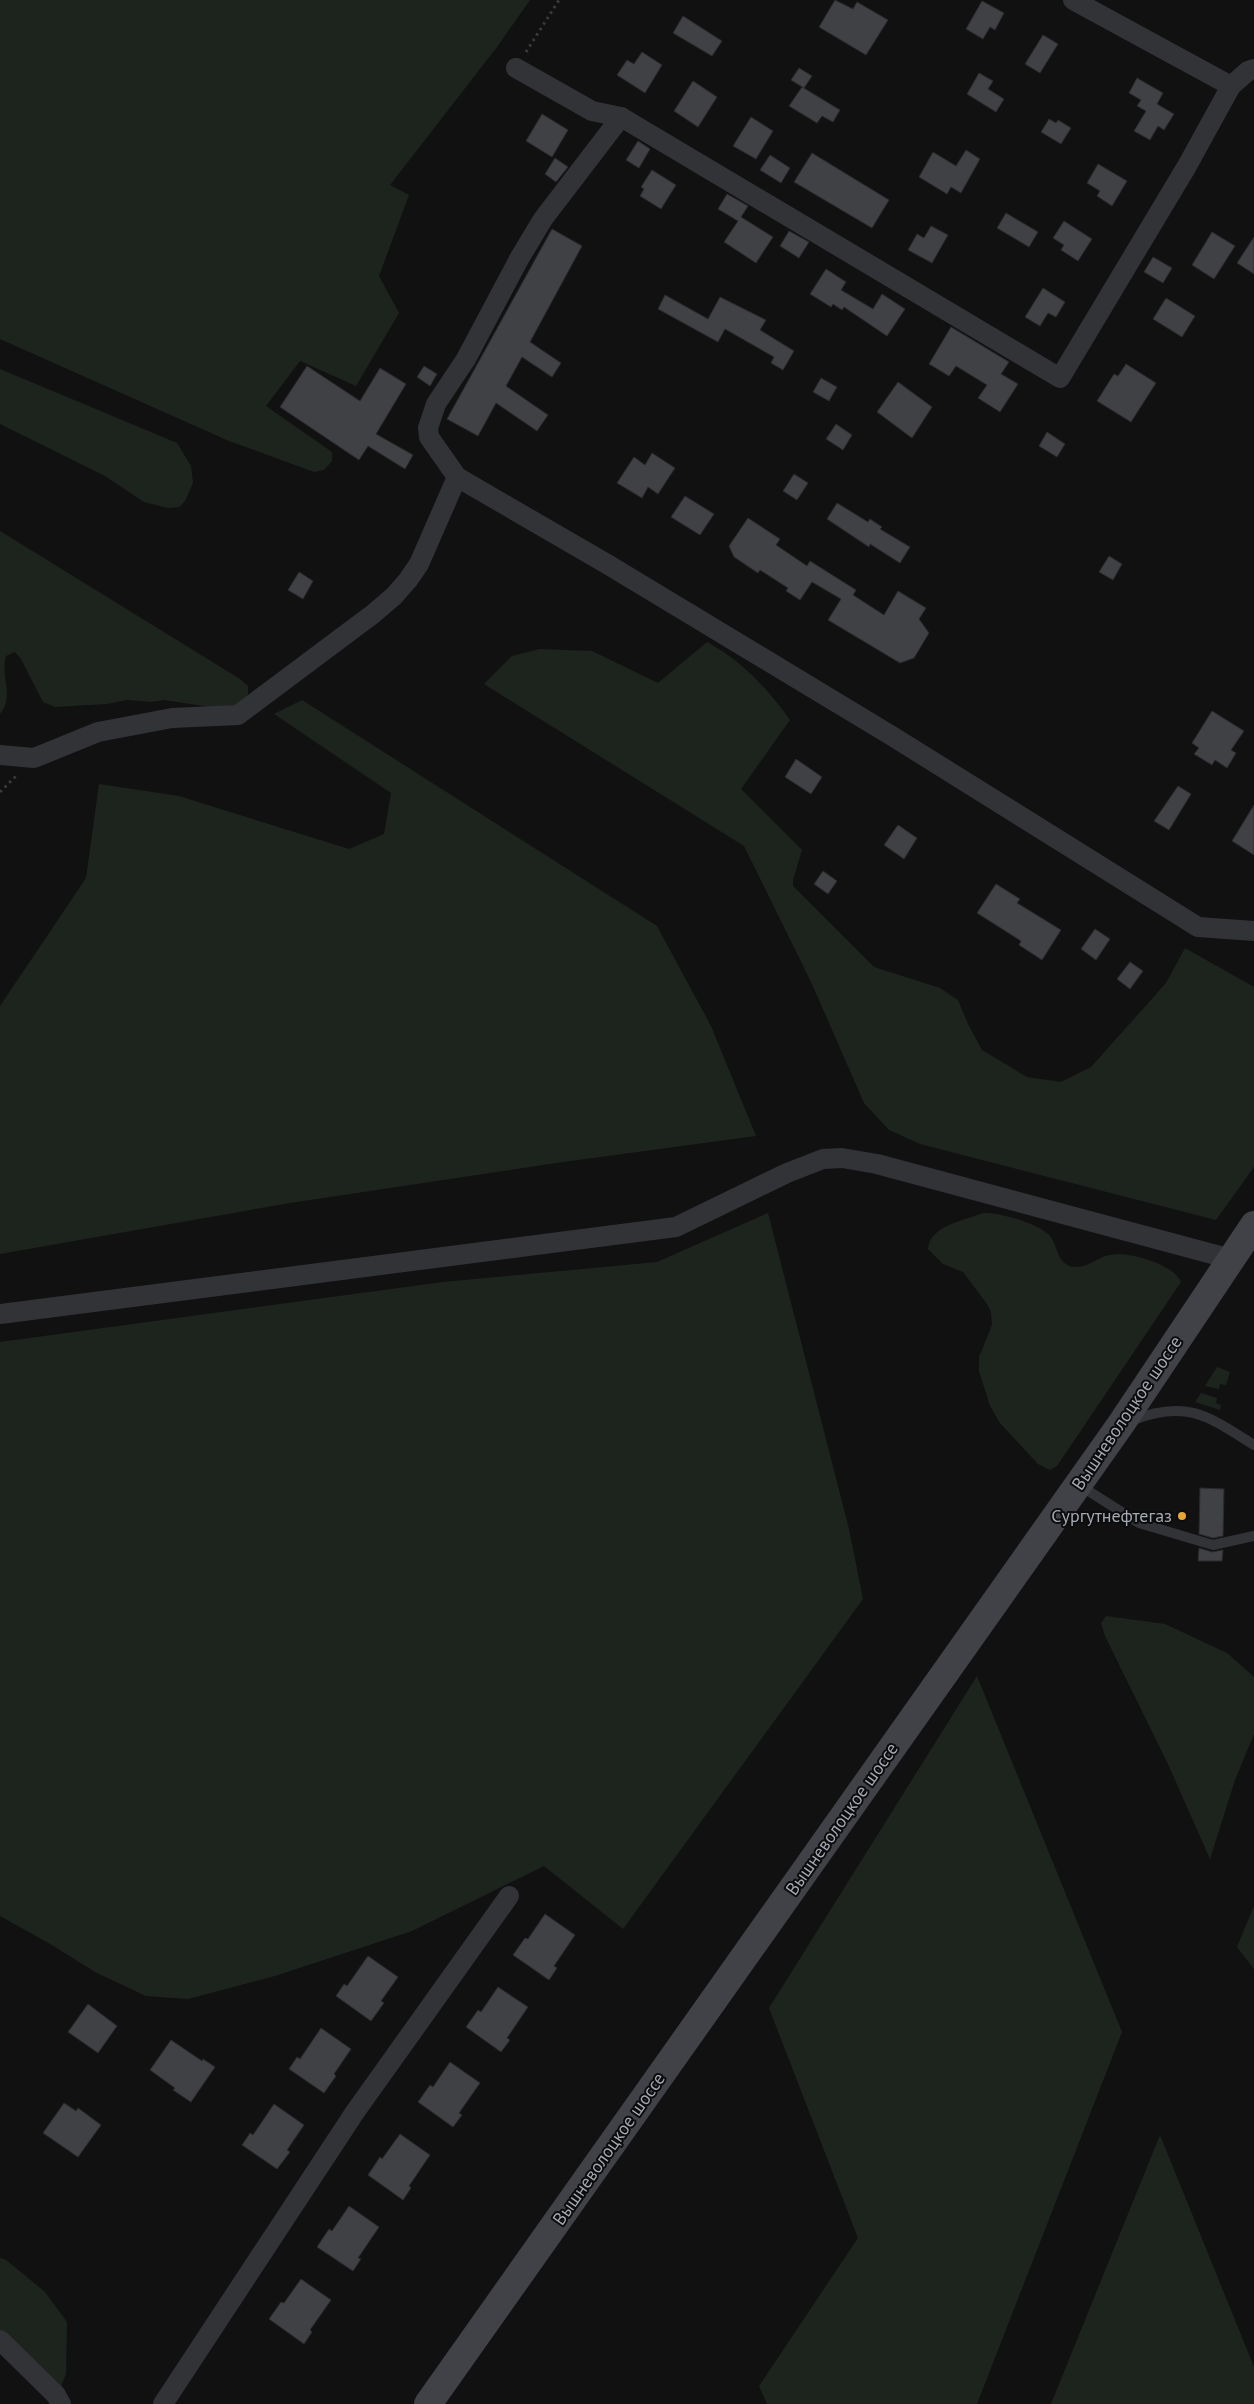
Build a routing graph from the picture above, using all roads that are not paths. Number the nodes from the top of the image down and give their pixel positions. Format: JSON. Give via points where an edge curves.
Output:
{"nodes":[{"id":1,"x":1073,"y":0,"type":"edge"},
{"id":2,"x":516,"y":68,"type":"road end"},
{"id":3,"x":1254,"y":69,"type":"edge"},
{"id":4,"x":1231,"y":86,"type":"junction"},
{"id":5,"x":621,"y":117,"type":"junction"},
{"id":6,"x":457,"y":477,"type":"junction"},
{"id":7,"x":0,"y":755,"type":"edge"},
{"id":8,"x":1254,"y":931,"type":"edge"},
{"id":9,"x":1253,"y":1227,"type":"edge"},
{"id":10,"x":1242,"y":1260,"type":"edge"},
{"id":11,"x":0,"y":1314,"type":"edge"},
{"id":12,"x":1121,"y":1424,"type":"junction"},
{"id":13,"x":1254,"y":1445,"type":"edge"},
{"id":14,"x":1078,"y":1485,"type":"junction"},
{"id":15,"x":1254,"y":1536,"type":"edge"},
{"id":16,"x":509,"y":1896,"type":"dead end"},
{"id":17,"x":0,"y":2340,"type":"edge"},
{"id":18,"x":61,"y":2404,"type":"edge"},
{"id":19,"x":163,"y":2404,"type":"edge"},
{"id":20,"x":428,"y":2404,"type":"edge"}],
"edges":[{"from":1,"to":4,"type":"street"},
{"from":2,"to":5,"type":"street","via":[[592,111]]},
{"from":3,"to":4,"type":"street"},
{"from":4,"to":5,"type":"street","via":[[1060,378]]},
{"from":5,"to":6,"type":"street","via":[[544,219],[466,359],[436,404],[428,428],[429,437]]},
{"from":6,"to":7,"type":"street","via":[[429,545],[408,580],[373,614],[238,715],[172,718],[98,732],[34,758]]},
{"from":6,"to":8,"type":"street","via":[[842,706],[1198,927]]},
{"from":9,"to":10,"type":"main road"},
{"from":10,"to":11,"type":"street","via":[[878,1164],[842,1158],[823,1159],[787,1173],[676,1227]]},
{"from":10,"to":12,"type":"main road","name":"Вышневолоцкое шоссе"},
{"from":12,"to":13,"type":"lane","via":[[1169,1409],[1206,1416]]},
{"from":12,"to":14,"type":"main road","name":"Вышневолоцкое шоссе"},
{"from":14,"to":15,"type":"lane","via":[[1139,1523],[1212,1545]]},
{"from":14,"to":20,"type":"main road","name":"Вышневолоцкое шоссе"},
{"from":16,"to":19,"type":"street","via":[[355,2112]]},
{"from":17,"to":18,"type":"street","via":[[56,2395]]}]}
